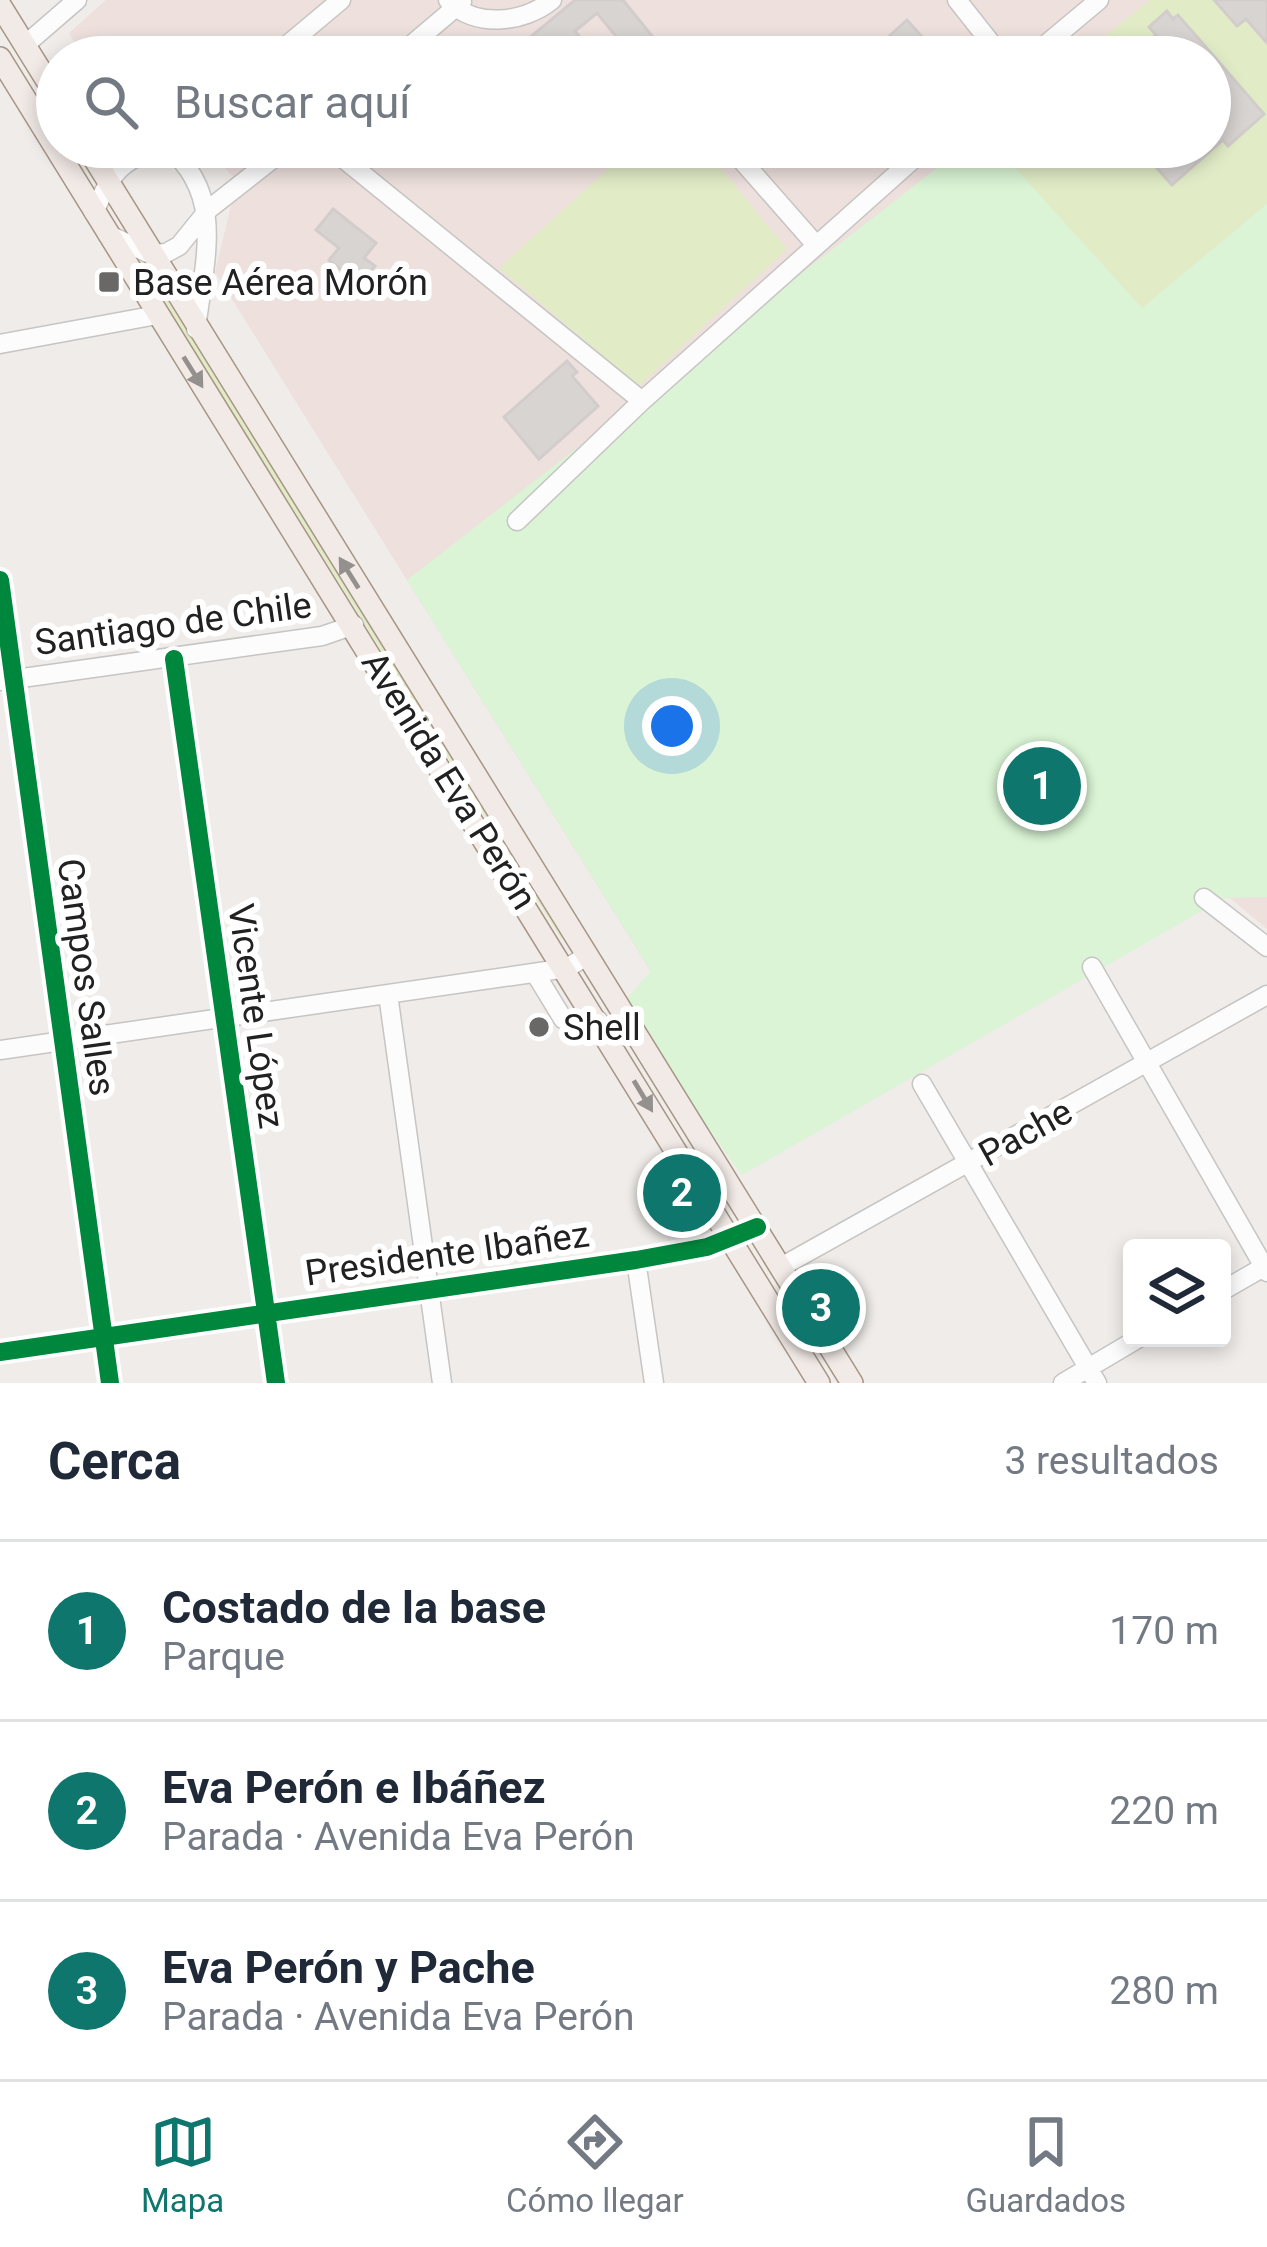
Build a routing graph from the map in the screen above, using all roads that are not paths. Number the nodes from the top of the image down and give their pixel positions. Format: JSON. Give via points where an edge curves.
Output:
{"nodes":[{"id":1,"x":77,"y":0,"type":"edge"},
{"id":2,"x":341,"y":0,"type":"edge"},
{"id":3,"x":552,"y":0,"type":"edge"},
{"id":4,"x":957,"y":0,"type":"edge"},
{"id":5,"x":1099,"y":0,"type":"edge"},
{"id":6,"x":456,"y":3,"type":"edge"},
{"id":7,"x":0,"y":5,"type":"edge"},
{"id":8,"x":298,"y":36,"type":"edge"},
{"id":9,"x":420,"y":36,"type":"edge"},
{"id":10,"x":986,"y":36,"type":"edge"},
{"id":11,"x":1055,"y":36,"type":"edge"},
{"id":12,"x":25,"y":45,"type":"junction"},
{"id":13,"x":0,"y":58,"type":"edge"},
{"id":14,"x":36,"y":63,"type":"edge"},
{"id":15,"x":36,"y":117,"type":"edge"},
{"id":16,"x":67,"y":168,"type":"edge"},
{"id":17,"x":99,"y":168,"type":"edge"},
{"id":18,"x":118,"y":168,"type":"edge"},
{"id":19,"x":190,"y":168,"type":"edge"},
{"id":20,"x":261,"y":168,"type":"edge"},
{"id":21,"x":355,"y":168,"type":"edge"},
{"id":22,"x":748,"y":168,"type":"edge"},
{"id":23,"x":904,"y":168,"type":"edge"},
{"id":24,"x":107,"y":181,"type":"junction"},
{"id":25,"x":209,"y":209,"type":"junction"},
{"id":26,"x":94,"y":212,"type":"junction"},
{"id":27,"x":107,"y":234,"type":"junction"},
{"id":28,"x":816,"y":245,"type":"junction"},
{"id":29,"x":150,"y":254,"type":"junction"},
{"id":30,"x":158,"y":315,"type":"junction"},
{"id":31,"x":196,"y":329,"type":"junction"},
{"id":32,"x":0,"y":344,"type":"edge"},
{"id":33,"x":642,"y":401,"type":"junction"},
{"id":34,"x":517,"y":521,"type":"dead end"},
{"id":35,"x":0,"y":580,"type":"edge"},
{"id":36,"x":354,"y":626,"type":"junction"},
{"id":37,"x":174,"y":659,"type":"junction"},
{"id":38,"x":6,"y":680,"type":"edge"},
{"id":39,"x":1204,"y":898,"type":"dead end"},
{"id":40,"x":1267,"y":947,"type":"edge"},
{"id":41,"x":588,"y":956,"type":"junction"},
{"id":42,"x":1092,"y":967,"type":"dead end"},
{"id":43,"x":567,"y":968,"type":"junction"},
{"id":44,"x":535,"y":973,"type":"junction"},
{"id":45,"x":388,"y":994,"type":"junction"},
{"id":46,"x":1267,"y":994,"type":"edge"},
{"id":47,"x":223,"y":1018,"type":"junction"},
{"id":48,"x":598,"y":1020,"type":"junction"},
{"id":49,"x":62,"y":1041,"type":"junction"},
{"id":50,"x":0,"y":1050,"type":"edge"},
{"id":51,"x":1147,"y":1064,"type":"junction"},
{"id":52,"x":922,"y":1084,"type":"dead end"},
{"id":53,"x":970,"y":1162,"type":"junction"},
{"id":54,"x":758,"y":1227,"type":"junction"},
{"id":55,"x":730,"y":1238,"type":"junction"},
{"id":56,"x":636,"y":1261,"type":"junction"},
{"id":57,"x":781,"y":1267,"type":"junction"},
{"id":58,"x":1266,"y":1268,"type":"edge"},
{"id":59,"x":1231,"y":1286,"type":"edge"},
{"id":60,"x":429,"y":1289,"type":"junction"},
{"id":61,"x":266,"y":1311,"type":"junction"},
{"id":62,"x":104,"y":1336,"type":"junction"},
{"id":63,"x":1128,"y":1347,"type":"edge"},
{"id":64,"x":0,"y":1352,"type":"edge"},
{"id":65,"x":1092,"y":1375,"type":"edge"},
{"id":66,"x":110,"y":1383,"type":"edge"},
{"id":67,"x":276,"y":1383,"type":"edge"},
{"id":68,"x":442,"y":1383,"type":"edge"},
{"id":69,"x":654,"y":1383,"type":"edge"},
{"id":70,"x":819,"y":1383,"type":"edge"},
{"id":71,"x":852,"y":1383,"type":"edge"},
{"id":72,"x":1063,"y":1383,"type":"edge"}],
"edges":[{"from":1,"to":12,"type":"street"},
{"from":2,"to":8,"type":"street"},
{"from":3,"to":6,"type":"street","via":[[524,18],[468,15]]},
{"from":4,"to":10,"type":"street"},
{"from":5,"to":11,"type":"street"},
{"from":6,"to":9,"type":"street"},
{"from":7,"to":12,"type":"main road"},
{"from":12,"to":14,"type":"main road"},
{"from":13,"to":15,"type":"main road","name":"Avenida Eva Perón"},
{"from":16,"to":26,"type":"main road","name":"Avenida Eva Perón"},
{"from":17,"to":24,"type":"main road","name":"Avenida Eva Perón"},
{"from":18,"to":24,"type":"street"},
{"from":19,"to":25,"type":"street"},
{"from":20,"to":25,"type":"street"},
{"from":21,"to":33,"type":"street"},
{"from":22,"to":28,"type":"street"},
{"from":23,"to":28,"type":"street"},
{"from":24,"to":26,"type":"street"},
{"from":24,"to":29,"type":"main road","name":"Avenida Eva Perón"},
{"from":25,"to":29,"type":"street","via":[[179,246]]},
{"from":25,"to":31,"type":"street"},
{"from":26,"to":27,"type":"main road","name":"Avenida Eva Perón"},
{"from":27,"to":29,"type":"street"},
{"from":27,"to":30,"type":"main road","name":"Avenida Eva Perón"},
{"from":28,"to":33,"type":"street"},
{"from":29,"to":31,"type":"main road","name":"Avenida Eva Perón"},
{"from":30,"to":32,"type":"street"},
{"from":30,"to":36,"type":"main road","name":"Avenida Eva Perón","one_way":true},
{"from":41,"to":31,"type":"main road","name":"Avenida Eva Perón","one_way":true},
{"from":33,"to":34,"type":"street"},
{"from":35,"to":38,"type":"street","name":"Campos Salles"},
{"from":36,"to":37,"type":"street","name":"Santiago de Chile"},
{"from":36,"to":43,"type":"main road","name":"Avenida Eva Perón"},
{"from":37,"to":38,"type":"street","name":"Santiago de Chile"},
{"from":37,"to":47,"type":"street","name":"Vicente López"},
{"from":38,"to":49,"type":"street","name":"Campos Salles"},
{"from":39,"to":40,"type":"street"},
{"from":41,"to":43,"type":"street"},
{"from":41,"to":54,"type":"main road","name":"Avenida Eva Perón"},
{"from":42,"to":51,"type":"street"},
{"from":43,"to":44,"type":"street"},
{"from":43,"to":48,"type":"main road","name":"Avenida Eva Perón"},
{"from":44,"to":45,"type":"street"},
{"from":44,"to":48,"type":"street","via":[[563,1019]]},
{"from":45,"to":47,"type":"street"},
{"from":45,"to":60,"type":"street"},
{"from":46,"to":51,"type":"street","name":"Pache"},
{"from":47,"to":49,"type":"street"},
{"from":47,"to":61,"type":"street","name":"Vicente López"},
{"from":48,"to":55,"type":"main road","name":"Avenida Eva Perón","one_way":true},
{"from":49,"to":50,"type":"street"},
{"from":49,"to":62,"type":"street","name":"Campos Salles"},
{"from":51,"to":53,"type":"street","name":"Pache"},
{"from":51,"to":58,"type":"street"},
{"from":52,"to":53,"type":"street"},
{"from":53,"to":57,"type":"street","name":"Pache"},
{"from":53,"to":65,"type":"street"},
{"from":54,"to":55,"type":"street","name":"Presidente Ibañez"},
{"from":54,"to":57,"type":"main road","name":"Avenida Eva Perón"},
{"from":55,"to":56,"type":"street","name":"Presidente Ibañez"},
{"from":55,"to":70,"type":"main road","name":"Avenida Eva Perón"},
{"from":56,"to":60,"type":"street","name":"Presidente Ibañez"},
{"from":56,"to":69,"type":"street"},
{"from":57,"to":71,"type":"main road","name":"Avenida Eva Perón"},
{"from":58,"to":59,"type":"street"},
{"from":60,"to":61,"type":"street","name":"Presidente Ibañez"},
{"from":60,"to":68,"type":"street"},
{"from":61,"to":62,"type":"street","name":"Presidente Ibañez"},
{"from":61,"to":67,"type":"street","name":"Vicente López"},
{"from":62,"to":64,"type":"street","name":"Presidente Ibañez"},
{"from":62,"to":66,"type":"street","name":"Campos Salles"},
{"from":63,"to":65,"type":"street"},
{"from":65,"to":72,"type":"street"}]}
